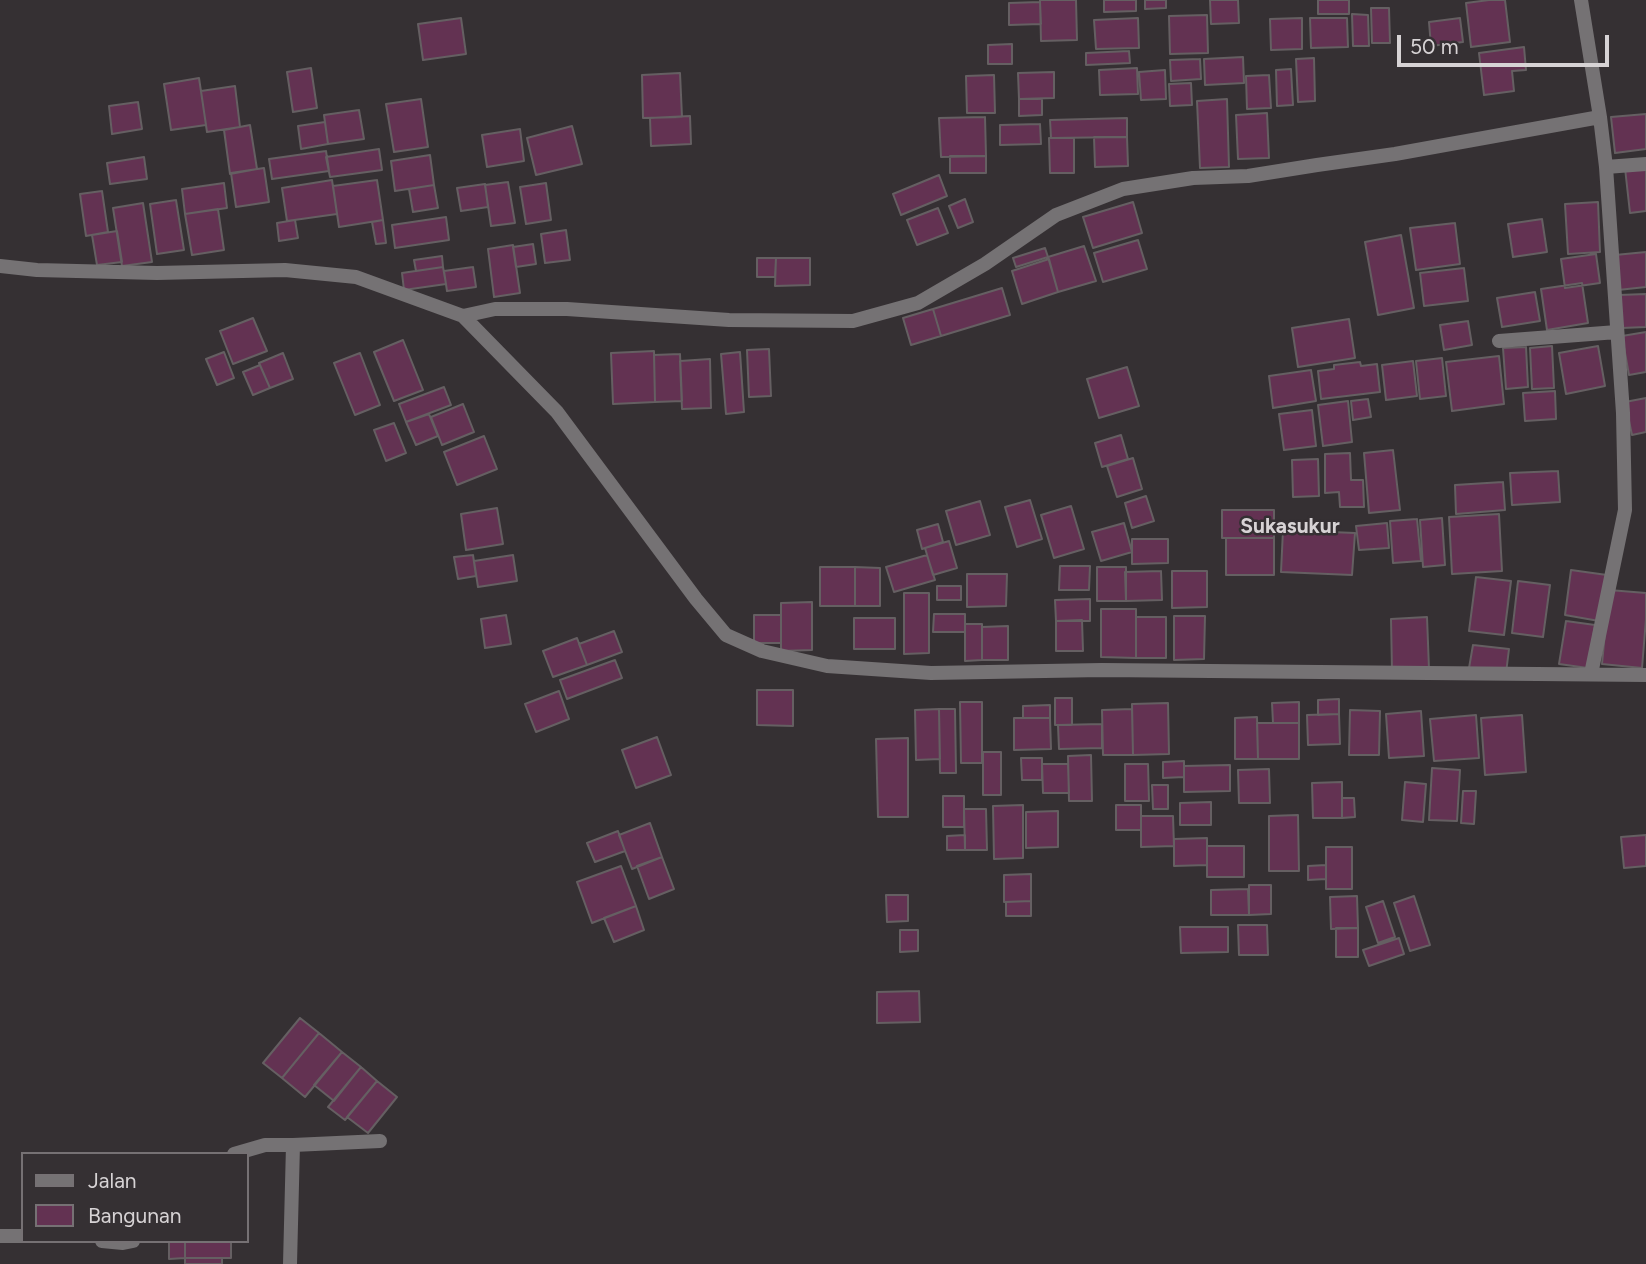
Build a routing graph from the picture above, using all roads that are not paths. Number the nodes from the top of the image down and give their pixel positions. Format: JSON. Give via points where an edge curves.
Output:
{"nodes":[{"id":1,"x":1581,"y":0,"type":"edge"},
{"id":2,"x":1600,"y":117,"type":"junction"},
{"id":3,"x":1646,"y":164,"type":"edge"},
{"id":4,"x":1606,"y":167,"type":"junction"},
{"id":5,"x":0,"y":266,"type":"edge"},
{"id":6,"x":464,"y":316,"type":"junction"},
{"id":7,"x":1618,"y":332,"type":"junction"},
{"id":8,"x":1499,"y":341,"type":"dead end"},
{"id":9,"x":1591,"y":674,"type":"junction"},
{"id":10,"x":1646,"y":675,"type":"edge"},
{"id":11,"x":380,"y":1141,"type":"dead end"},
{"id":12,"x":293,"y":1144,"type":"junction"},
{"id":13,"x":241,"y":1152,"type":"edge"},
{"id":14,"x":0,"y":1236,"type":"edge"},
{"id":15,"x":21,"y":1236,"type":"edge"},
{"id":16,"x":290,"y":1264,"type":"edge"}],
"edges":[{"from":1,"to":2,"type":"street"},
{"from":2,"to":4,"type":"street"},
{"from":2,"to":6,"type":"street","via":[[1262,174],[1123,189],[1056,215],[918,303],[853,321],[729,320],[567,309],[495,309]]},
{"from":3,"to":4,"type":"street"},
{"from":4,"to":7,"type":"street"},
{"from":5,"to":6,"type":"street","via":[[157,273],[285,270],[356,277]]},
{"from":6,"to":9,"type":"street","via":[[557,412],[726,635],[762,651],[827,666],[931,673]]},
{"from":7,"to":8,"type":"street"},
{"from":7,"to":9,"type":"street","via":[[1625,510]]},
{"from":9,"to":10,"type":"street"},
{"from":11,"to":12,"type":"street"},
{"from":12,"to":13,"type":"street"},
{"from":12,"to":16,"type":"street"},
{"from":14,"to":15,"type":"street"}]}
